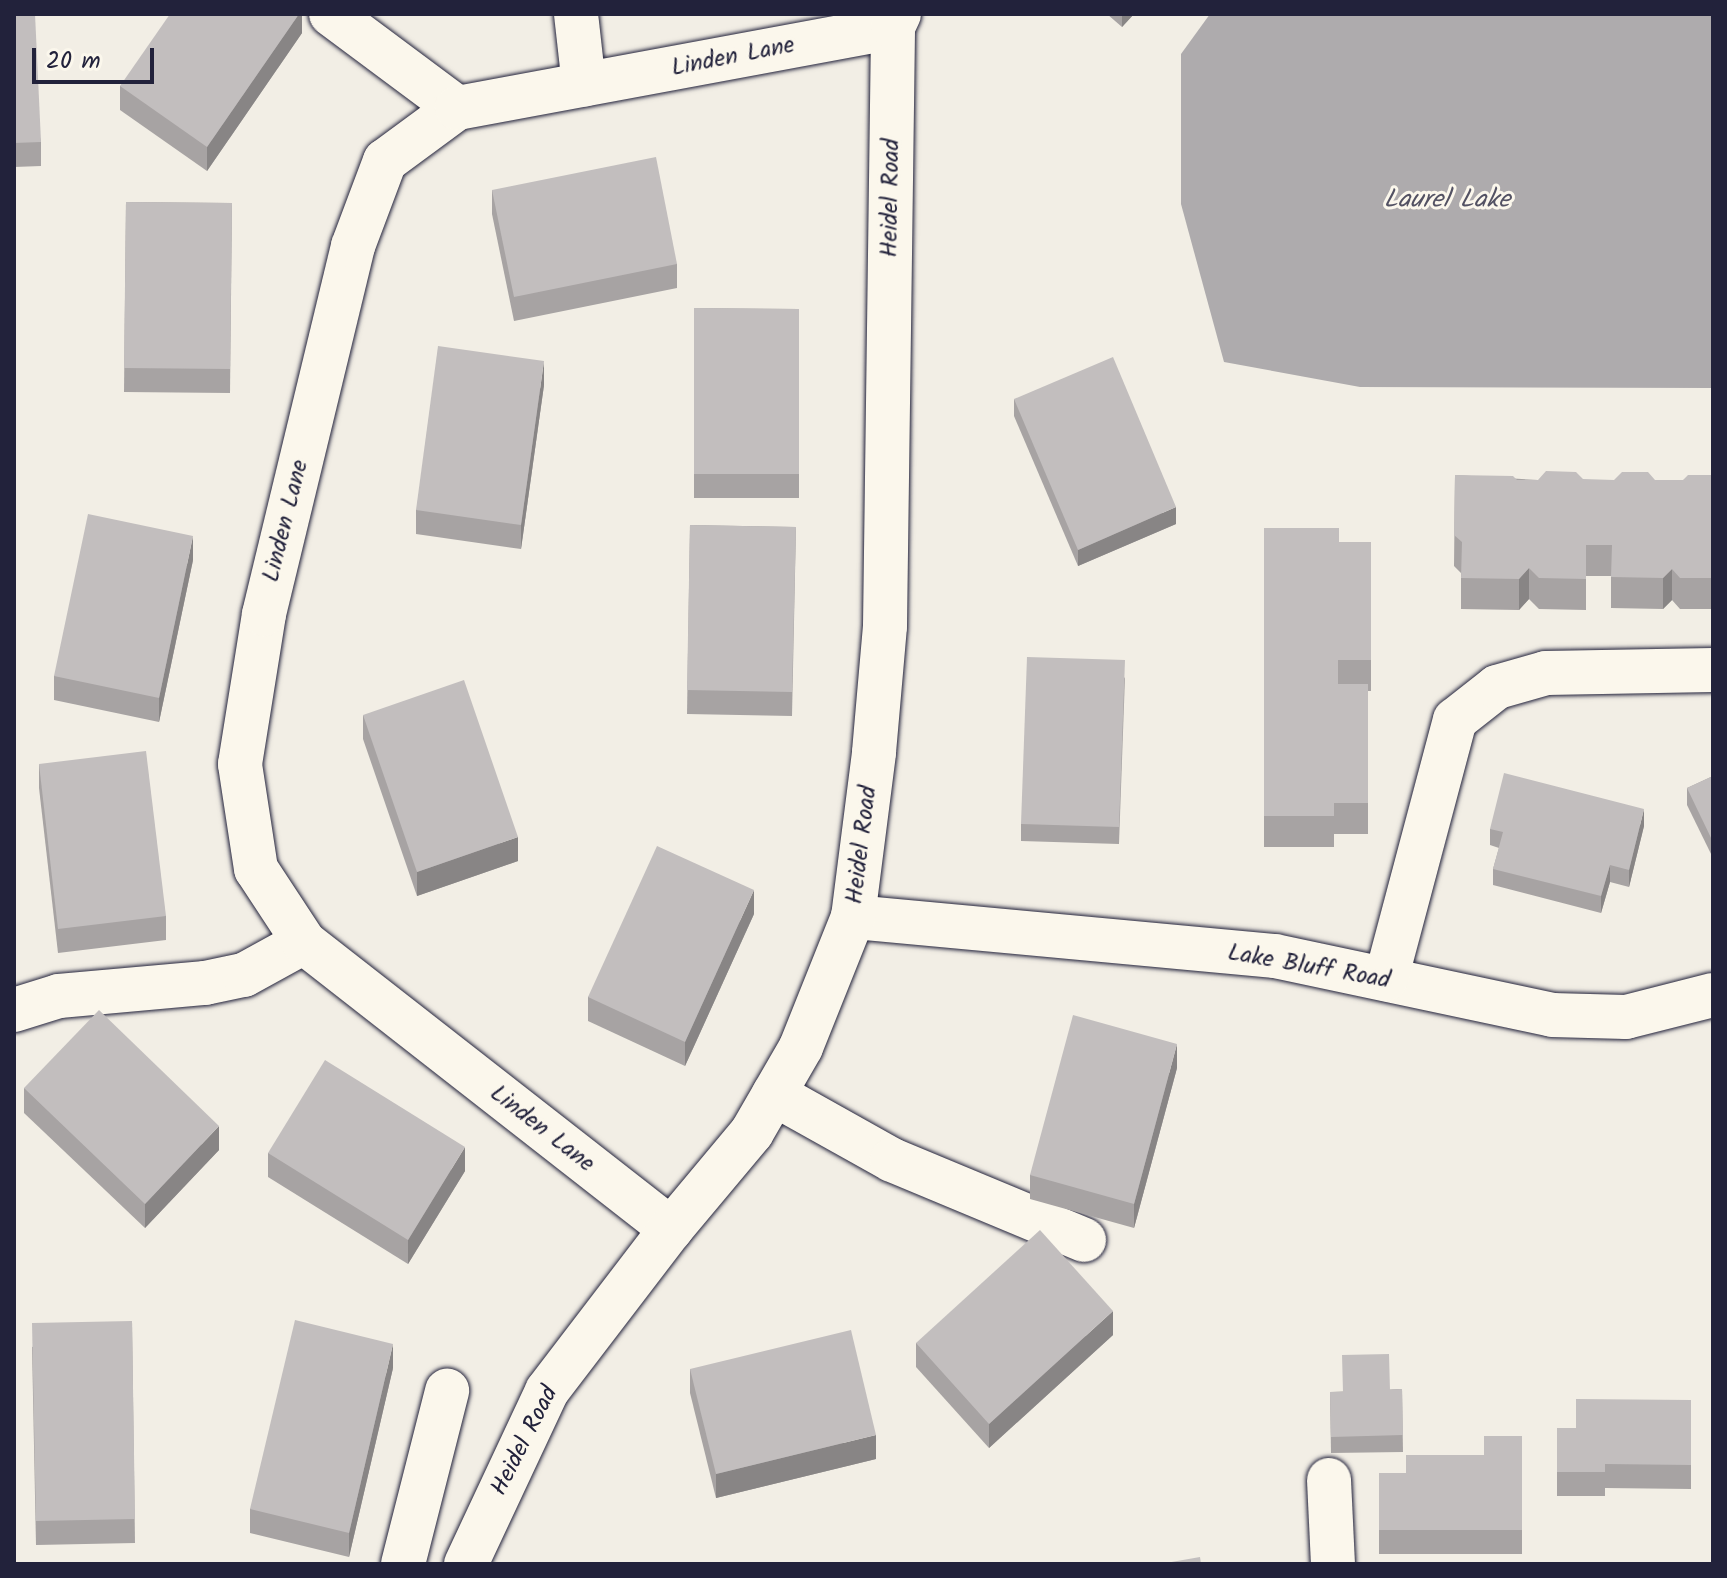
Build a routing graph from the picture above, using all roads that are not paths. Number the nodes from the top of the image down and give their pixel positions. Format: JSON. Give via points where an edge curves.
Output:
{"nodes":[{"id":1,"x":331,"y":14,"type":"edge"},
{"id":2,"x":576,"y":14,"type":"edge"},
{"id":3,"x":896,"y":20,"type":"edge"},
{"id":4,"x":584,"y":85,"type":"junction"},
{"id":5,"x":457,"y":108,"type":"junction"},
{"id":6,"x":1713,"y":670,"type":"edge"},
{"id":7,"x":853,"y":917,"type":"junction"},
{"id":8,"x":304,"y":942,"type":"junction"},
{"id":9,"x":1386,"y":979,"type":"junction"},
{"id":10,"x":1713,"y":995,"type":"edge"},
{"id":11,"x":14,"y":1010,"type":"edge"},
{"id":12,"x":774,"y":1094,"type":"junction"},
{"id":13,"x":671,"y":1229,"type":"junction"},
{"id":14,"x":1084,"y":1240,"type":"dead end"},
{"id":15,"x":447,"y":1391,"type":"dead end"},
{"id":16,"x":1329,"y":1480,"type":"dead end"},
{"id":17,"x":403,"y":1564,"type":"edge"},
{"id":18,"x":466,"y":1564,"type":"edge"},
{"id":19,"x":1333,"y":1564,"type":"edge"}],
"edges":[{"from":1,"to":5,"type":"street"},
{"from":2,"to":4,"type":"street"},
{"from":3,"to":4,"type":"street","name":"Linden Lane"},
{"from":3,"to":7,"type":"street","name":"Heidel Road","via":[[885,626]]},
{"from":4,"to":5,"type":"street","name":"Linden Lane"},
{"from":5,"to":8,"type":"street","name":"Linden Lane","via":[[385,161],[358,232],[264,614],[240,764],[256,869]]},
{"from":6,"to":9,"type":"street","via":[[1546,673],[1497,687],[1455,720]]},
{"from":7,"to":9,"type":"street","name":"Lake Bluff Road","via":[[1275,956]]},
{"from":7,"to":12,"type":"street","name":"Heidel Road","via":[[801,1047]]},
{"from":8,"to":11,"type":"street","via":[[244,975],[59,996]]},
{"from":8,"to":13,"type":"street","name":"Linden Lane"},
{"from":9,"to":10,"type":"street","name":"Lake Bluff Road","via":[[1552,1015],[1626,1017]]},
{"from":12,"to":13,"type":"street","name":"Heidel Road","via":[[752,1132]]},
{"from":12,"to":14,"type":"street","via":[[892,1160]]},
{"from":13,"to":18,"type":"street","name":"Heidel Road","via":[[547,1391]]},
{"from":15,"to":17,"type":"street"},
{"from":16,"to":19,"type":"street"}]}
